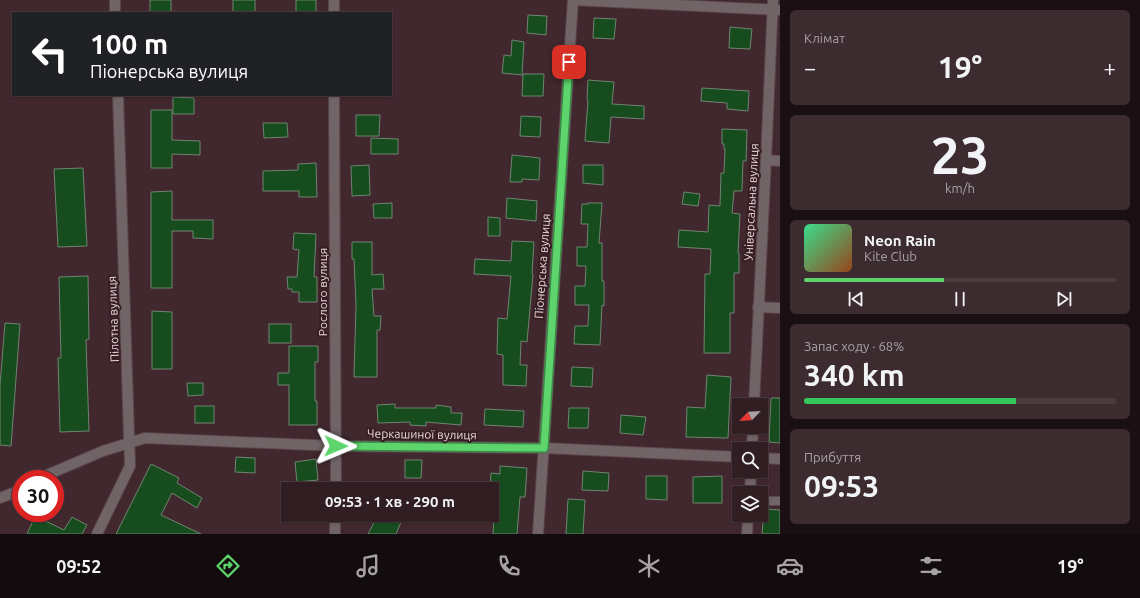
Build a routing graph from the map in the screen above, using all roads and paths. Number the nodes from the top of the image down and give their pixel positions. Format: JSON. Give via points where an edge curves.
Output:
{"nodes":[{"id":1,"x":115,"y":0,"type":"edge"},
{"id":2,"x":334,"y":0,"type":"edge"},
{"id":3,"x":573,"y":0,"type":"edge"},
{"id":4,"x":775,"y":7,"type":"edge"},
{"id":5,"x":115,"y":12,"type":"edge"},
{"id":6,"x":334,"y":12,"type":"edge"},
{"id":7,"x":118,"y":96,"type":"edge"},
{"id":8,"x":334,"y":96,"type":"edge"},
{"id":9,"x":766,"y":160,"type":"junction"},
{"id":10,"x":780,"y":161,"type":"edge"},
{"id":11,"x":758,"y":307,"type":"junction"},
{"id":12,"x":780,"y":308,"type":"edge"},
{"id":13,"x":754,"y":398,"type":"edge"},
{"id":14,"x":130,"y":443,"type":"junction"},
{"id":15,"x":336,"y":446,"type":"junction"},
{"id":16,"x":544,"y":448,"type":"junction"},
{"id":17,"x":732,"y":457,"type":"edge"},
{"id":18,"x":768,"y":458,"type":"edge"},
{"id":19,"x":780,"y":459,"type":"edge"},
{"id":20,"x":59,"y":470,"type":"edge"},
{"id":21,"x":336,"y":482,"type":"edge"},
{"id":22,"x":12,"y":493,"type":"edge"},
{"id":23,"x":0,"y":498,"type":"edge"},
{"id":24,"x":768,"y":501,"type":"edge"},
{"id":25,"x":780,"y":501,"type":"edge"},
{"id":26,"x":335,"y":522,"type":"edge"},
{"id":27,"x":748,"y":522,"type":"edge"},
{"id":28,"x":97,"y":534,"type":"edge"},
{"id":29,"x":335,"y":534,"type":"edge"},
{"id":30,"x":538,"y":534,"type":"edge"},
{"id":31,"x":747,"y":534,"type":"edge"}],
"edges":[{"from":1,"to":5,"type":"street"},
{"from":2,"to":6,"type":"street"},
{"from":3,"to":4,"type":"street"},
{"from":3,"to":16,"type":"street","name":"Піонерська вулиця"},
{"from":4,"to":9,"type":"street","name":"Універсальна вулиця"},
{"from":7,"to":14,"type":"street","name":"Пілотна вулиця"},
{"from":8,"to":15,"type":"street","name":"Рослого вулиця"},
{"from":9,"to":10,"type":"street"},
{"from":9,"to":11,"type":"street","name":"Універсальна вулиця"},
{"from":11,"to":12,"type":"street"},
{"from":11,"to":13,"type":"street","name":"Універсальна вулиця"},
{"from":14,"to":15,"type":"street","name":"Черкашиної вулиця","via":[[145,438]]},
{"from":14,"to":20,"type":"street","name":"Черкашиної вулиця","via":[[103,451]]},
{"from":14,"to":28,"type":"street","name":"Пілотна вулиця","via":[[130,466]]},
{"from":15,"to":16,"type":"street","name":"Черкашиної вулиця"},
{"from":15,"to":21,"type":"street","name":"Рослого вулиця"},
{"from":16,"to":17,"type":"street","name":"Черкашиної вулиця"},
{"from":16,"to":30,"type":"street","name":"Піонерська вулиця"},
{"from":18,"to":19,"type":"street"},
{"from":22,"to":23,"type":"street"},
{"from":24,"to":25,"type":"lane"},
{"from":26,"to":29,"type":"street"},
{"from":27,"to":31,"type":"street"}]}
